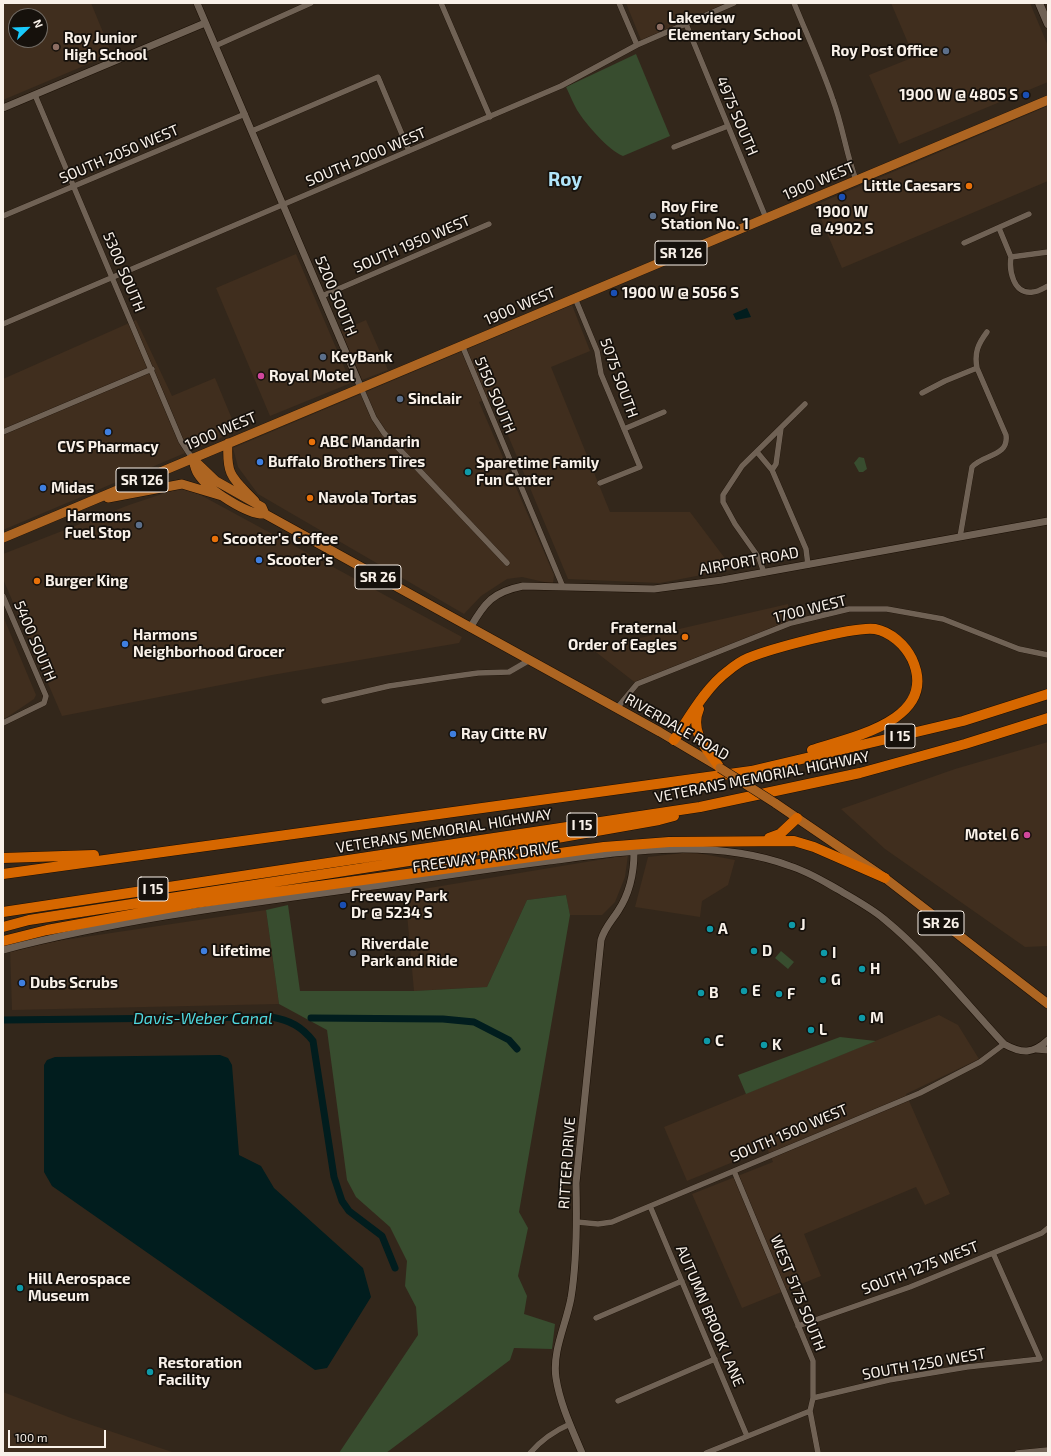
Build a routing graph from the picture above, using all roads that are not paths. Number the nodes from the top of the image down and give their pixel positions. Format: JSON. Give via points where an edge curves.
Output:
{"nodes":[{"id":1,"x":197,"y":3,"type":"edge"},
{"id":2,"x":311,"y":3,"type":"edge"},
{"id":3,"x":441,"y":3,"type":"edge"},
{"id":4,"x":619,"y":3,"type":"edge"},
{"id":5,"x":734,"y":3,"type":"edge"},
{"id":6,"x":794,"y":3,"type":"edge"},
{"id":7,"x":1039,"y":3,"type":"edge"},
{"id":8,"x":205,"y":23,"type":"junction"},
{"id":9,"x":686,"y":24,"type":"junction"},
{"id":10,"x":1048,"y":24,"type":"edge"},
{"id":11,"x":637,"y":45,"type":"junction"},
{"id":12,"x":215,"y":46,"type":"junction"},
{"id":13,"x":35,"y":95,"type":"junction"},
{"id":14,"x":1048,"y":100,"type":"edge"},
{"id":15,"x":3,"y":108,"type":"edge"},
{"id":16,"x":245,"y":114,"type":"junction"},
{"id":17,"x":490,"y":117,"type":"junction"},
{"id":18,"x":728,"y":126,"type":"junction"},
{"id":19,"x":252,"y":131,"type":"junction"},
{"id":20,"x":674,"y":147,"type":"dead end"},
{"id":21,"x":409,"y":151,"type":"junction"},
{"id":22,"x":856,"y":180,"type":"junction"},
{"id":23,"x":74,"y":186,"type":"junction"},
{"id":24,"x":284,"y":205,"type":"junction"},
{"id":25,"x":1029,"y":214,"type":"dead end"},
{"id":26,"x":3,"y":216,"type":"edge"},
{"id":27,"x":766,"y":218,"type":"junction"},
{"id":28,"x":489,"y":224,"type":"dead end"},
{"id":29,"x":999,"y":228,"type":"junction"},
{"id":30,"x":964,"y":243,"type":"dead end"},
{"id":31,"x":1048,"y":252,"type":"edge"},
{"id":32,"x":1011,"y":257,"type":"junction"},
{"id":33,"x":113,"y":278,"type":"junction"},
{"id":34,"x":1048,"y":286,"type":"edge"},
{"id":35,"x":322,"y":296,"type":"junction"},
{"id":36,"x":575,"y":298,"type":"junction"},
{"id":37,"x":3,"y":324,"type":"edge"},
{"id":38,"x":987,"y":332,"type":"dead end"},
{"id":39,"x":462,"y":345,"type":"junction"},
{"id":40,"x":977,"y":368,"type":"junction"},
{"id":41,"x":152,"y":369,"type":"junction"},
{"id":42,"x":361,"y":388,"type":"junction"},
{"id":43,"x":922,"y":393,"type":"dead end"},
{"id":44,"x":805,"y":404,"type":"dead end"},
{"id":45,"x":664,"y":412,"type":"dead end"},
{"id":46,"x":781,"y":428,"type":"junction"},
{"id":47,"x":624,"y":429,"type":"junction"},
{"id":48,"x":3,"y":432,"type":"edge"},
{"id":49,"x":228,"y":443,"type":"junction"},
{"id":50,"x":757,"y":452,"type":"junction"},
{"id":51,"x":192,"y":458,"type":"junction"},
{"id":52,"x":772,"y":470,"type":"junction"},
{"id":53,"x":600,"y":483,"type":"dead end"},
{"id":54,"x":222,"y":496,"type":"junction"},
{"id":55,"x":91,"y":501,"type":"junction"},
{"id":56,"x":264,"y":511,"type":"junction"},
{"id":57,"x":1048,"y":521,"type":"edge"},
{"id":58,"x":960,"y":537,"type":"junction"},
{"id":59,"x":3,"y":538,"type":"edge"},
{"id":60,"x":507,"y":563,"type":"dead end"},
{"id":61,"x":808,"y":564,"type":"junction"},
{"id":62,"x":764,"y":573,"type":"junction"},
{"id":63,"x":563,"y":587,"type":"junction"},
{"id":64,"x":3,"y":596,"type":"edge"},
{"id":65,"x":470,"y":628,"type":"junction"},
{"id":66,"x":1048,"y":655,"type":"edge"},
{"id":67,"x":528,"y":660,"type":"junction"},
{"id":68,"x":1048,"y":694,"type":"edge"},
{"id":69,"x":703,"y":698,"type":"junction"},
{"id":70,"x":324,"y":701,"type":"dead end"},
{"id":71,"x":617,"y":708,"type":"junction"},
{"id":72,"x":1048,"y":718,"type":"edge"},
{"id":73,"x":3,"y":723,"type":"edge"},
{"id":74,"x":674,"y":740,"type":"junction"},
{"id":75,"x":720,"y":768,"type":"junction"},
{"id":76,"x":751,"y":771,"type":"junction"},
{"id":77,"x":700,"y":807,"type":"junction"},
{"id":78,"x":798,"y":818,"type":"junction"},
{"id":79,"x":757,"y":841,"type":"junction"},
{"id":80,"x":634,"y":852,"type":"junction"},
{"id":81,"x":142,"y":853,"type":"junction"},
{"id":82,"x":3,"y":858,"type":"edge"},
{"id":83,"x":3,"y":874,"type":"edge"},
{"id":84,"x":885,"y":878,"type":"junction"},
{"id":85,"x":3,"y":912,"type":"edge"},
{"id":86,"x":3,"y":927,"type":"edge"},
{"id":87,"x":3,"y":941,"type":"edge"},
{"id":88,"x":3,"y":950,"type":"edge"},
{"id":89,"x":1048,"y":1004,"type":"edge"},
{"id":90,"x":1048,"y":1040,"type":"edge"},
{"id":91,"x":1004,"y":1044,"type":"junction"},
{"id":92,"x":1036,"y":1049,"type":"junction"},
{"id":93,"x":1048,"y":1050,"type":"edge"},
{"id":94,"x":734,"y":1170,"type":"junction"},
{"id":95,"x":650,"y":1206,"type":"junction"},
{"id":96,"x":577,"y":1222,"type":"junction"},
{"id":97,"x":1048,"y":1228,"type":"edge"},
{"id":98,"x":993,"y":1253,"type":"junction"},
{"id":99,"x":682,"y":1281,"type":"junction"},
{"id":100,"x":596,"y":1318,"type":"dead end"},
{"id":101,"x":798,"y":1326,"type":"junction"},
{"id":102,"x":715,"y":1359,"type":"junction"},
{"id":103,"x":813,"y":1398,"type":"junction"},
{"id":104,"x":618,"y":1401,"type":"dead end"},
{"id":105,"x":810,"y":1411,"type":"junction"},
{"id":106,"x":570,"y":1424,"type":"junction"},
{"id":107,"x":747,"y":1436,"type":"junction"},
{"id":108,"x":1048,"y":1450,"type":"edge"},
{"id":109,"x":530,"y":1453,"type":"edge"},
{"id":110,"x":582,"y":1453,"type":"edge"},
{"id":111,"x":706,"y":1453,"type":"edge"},
{"id":112,"x":818,"y":1453,"type":"edge"},
{"id":113,"x":1017,"y":1453,"type":"edge"}],
"edges":[{"from":1,"to":8,"type":"street","name":"5200 SOUTH"},
{"from":2,"to":12,"type":"street"},
{"from":3,"to":17,"type":"street"},
{"from":4,"to":11,"type":"street"},
{"from":5,"to":9,"type":"street","name":"SOUTH 2000 WEST"},
{"from":6,"to":22,"type":"street","via":[[833,99]]},
{"from":7,"to":10,"type":"main road"},
{"from":8,"to":12,"type":"street","name":"5200 SOUTH"},
{"from":8,"to":13,"type":"street"},
{"from":9,"to":11,"type":"street","name":"SOUTH 2000 WEST"},
{"from":9,"to":18,"type":"street","name":"4975 SOUTH"},
{"from":11,"to":17,"type":"street","name":"SOUTH 2000 WEST","via":[[561,86]]},
{"from":12,"to":16,"type":"street","name":"5200 SOUTH"},
{"from":13,"to":15,"type":"street"},
{"from":13,"to":23,"type":"street","name":"5300 SOUTH"},
{"from":14,"to":22,"type":"main road","name":"1900 WEST","number":"SR 126"},
{"from":16,"to":19,"type":"street","name":"5200 SOUTH"},
{"from":16,"to":23,"type":"street","name":"SOUTH 2050 WEST"},
{"from":17,"to":21,"type":"street","name":"SOUTH 2000 WEST"},
{"from":18,"to":20,"type":"street"},
{"from":18,"to":27,"type":"street","name":"4975 SOUTH"},
{"from":19,"to":21,"type":"street","via":[[378,77]]},
{"from":19,"to":24,"type":"street","name":"5200 SOUTH"},
{"from":21,"to":24,"type":"street","name":"SOUTH 2000 WEST"},
{"from":22,"to":27,"type":"main road","name":"1900 WEST","number":"SR 126"},
{"from":23,"to":26,"type":"street","name":"SOUTH 2050 WEST"},
{"from":23,"to":33,"type":"street","name":"5300 SOUTH"},
{"from":24,"to":33,"type":"street","name":"SOUTH 2000 WEST"},
{"from":24,"to":35,"type":"street","name":"5200 SOUTH"},
{"from":25,"to":29,"type":"street"},
{"from":27,"to":36,"type":"main road","name":"1900 WEST","number":"SR 126"},
{"from":28,"to":35,"type":"street","name":"SOUTH 1950 WEST"},
{"from":29,"to":30,"type":"street"},
{"from":29,"to":32,"type":"street"},
{"from":31,"to":32,"type":"street"},
{"from":32,"to":34,"type":"street","via":[[1013,282],[1023,290],[1032,292]]},
{"from":33,"to":37,"type":"street","name":"SOUTH 2000 WEST"},
{"from":33,"to":41,"type":"street","name":"5300 SOUTH"},
{"from":35,"to":42,"type":"street","name":"5200 SOUTH"},
{"from":36,"to":39,"type":"main road","name":"1900 WEST","number":"SR 126"},
{"from":36,"to":47,"type":"street","name":"5075 SOUTH","via":[[597,351],[602,374]]},
{"from":38,"to":40,"type":"street","via":[[978,344],[975,357]]},
{"from":39,"to":42,"type":"main road","name":"1900 WEST","number":"SR 126"},
{"from":39,"to":63,"type":"street","name":"5150 SOUTH"},
{"from":40,"to":43,"type":"street"},
{"from":40,"to":58,"type":"street","via":[[1007,442],[999,452],[980,460],[972,467]]},
{"from":41,"to":48,"type":"street"},
{"from":41,"to":51,"type":"street","name":"5300 SOUTH","via":[[181,441]]},
{"from":42,"to":49,"type":"main road","name":"1900 WEST","number":"SR 126"},
{"from":42,"to":60,"type":"street","name":"5200 SOUTH","via":[[374,418],[384,433]]},
{"from":44,"to":46,"type":"street"},
{"from":45,"to":47,"type":"street"},
{"from":46,"to":50,"type":"street"},
{"from":46,"to":52,"type":"street","via":[[776,464]]},
{"from":47,"to":53,"type":"street","name":"5075 SOUTH","via":[[640,467]]},
{"from":49,"to":51,"type":"main road","name":"1900 WEST","number":"SR 126"},
{"from":49,"to":56,"type":"main road","via":[[228,469],[234,480]]},
{"from":50,"to":52,"type":"street"},
{"from":50,"to":62,"type":"street","via":[[742,466],[723,495],[723,502],[759,558]]},
{"from":51,"to":54,"type":"main road","name":"RIVERDALE ROAD","number":"SR 26","via":[[197,474]]},
{"from":51,"to":55,"type":"main road","name":"1900 WEST","number":"SR 126"},
{"from":51,"to":56,"type":"main road","name":"RIVERDALE ROAD","number":"SR 26","via":[[216,481]]},
{"from":52,"to":61,"type":"street","via":[[806,549]]},
{"from":54,"to":55,"type":"main road","via":[[182,484]]},
{"from":54,"to":56,"type":"main road","name":"RIVERDALE ROAD","number":"SR 26","via":[[258,515]]},
{"from":55,"to":59,"type":"main road","name":"1900 WEST","number":"SR 126"},
{"from":56,"to":65,"type":"main road","name":"RIVERDALE ROAD","number":"SR 26"},
{"from":57,"to":58,"type":"street","name":"AIRPORT ROAD"},
{"from":58,"to":61,"type":"street","name":"AIRPORT ROAD"},
{"from":61,"to":62,"type":"street","name":"AIRPORT ROAD"},
{"from":62,"to":63,"type":"street","name":"AIRPORT ROAD","via":[[654,590]]},
{"from":63,"to":65,"type":"street","name":"AIRPORT ROAD","via":[[523,586],[496,594],[486,602]]},
{"from":64,"to":73,"type":"street","name":"5400 SOUTH","via":[[46,696],[44,702]]},
{"from":65,"to":67,"type":"main road","name":"RIVERDALE ROAD","number":"SR 26"},
{"from":66,"to":71,"type":"street","name":"1700 WEST","via":[[1019,649],[943,619],[887,610],[849,609],[792,623],[637,684]]},
{"from":67,"to":70,"type":"street","via":[[508,672],[478,673],[389,686]]},
{"from":67,"to":71,"type":"main road","name":"RIVERDALE ROAD","number":"SR 26"},
{"from":68,"to":76,"type":"highway","name":"VETERANS MEMORIAL HIGHWAY","number":"I 15","via":[[963,721]]},
{"from":69,"to":74,"type":"highway"},
{"from":69,"to":75,"type":"highway","via":[[695,718],[695,727],[699,739]]},
{"from":69,"to":76,"type":"highway","via":[[727,671],[748,658],[856,630],[887,633],[899,641],[910,654],[917,670],[917,686],[913,698],[898,718],[877,729]]},
{"from":71,"to":74,"type":"main road","name":"RIVERDALE ROAD","number":"SR 26"},
{"from":72,"to":77,"type":"highway","name":"VETERANS MEMORIAL HIGHWAY","number":"I 15","via":[[860,773]]},
{"from":74,"to":75,"type":"main road","name":"RIVERDALE ROAD","number":"SR 26"},
{"from":75,"to":78,"type":"main road","name":"RIVERDALE ROAD","number":"SR 26","bridge":true},
{"from":76,"to":81,"type":"highway","name":"VETERANS MEMORIAL HIGHWAY","number":"I 15","via":[[333,830]]},
{"from":77,"to":85,"type":"highway","name":"VETERANS MEMORIAL HIGHWAY","number":"I 15"},
{"from":77,"to":86,"type":"highway","via":[[659,820],[565,837],[29,920]]},
{"from":78,"to":79,"type":"highway","via":[[780,834]]},
{"from":78,"to":84,"type":"main road","name":"RIVERDALE ROAD","number":"SR 26"},
{"from":79,"to":84,"type":"highway","via":[[804,843]]},
{"from":79,"to":87,"type":"highway","via":[[669,842],[604,847],[195,903],[47,930]]},
{"from":80,"to":88,"type":"street","name":"FREEWAY PARK DRIVE","via":[[536,863],[123,923]]},
{"from":80,"to":91,"type":"street","name":"FREEWAY PARK DRIVE","via":[[696,849],[748,854],[791,866],[824,881],[882,917],[912,944]]},
{"from":80,"to":96,"type":"street","name":"RITTER DRIVE","via":[[632,878],[627,896],[605,928],[601,940],[576,1183]]},
{"from":81,"to":82,"type":"highway"},
{"from":81,"to":83,"type":"highway","name":"VETERANS MEMORIAL HIGHWAY","number":"I 15"},
{"from":84,"to":89,"type":"main road","name":"RIVERDALE ROAD","number":"SR 26"},
{"from":90,"to":92,"type":"street"},
{"from":91,"to":92,"type":"street","via":[[1016,1050]]},
{"from":91,"to":94,"type":"street","name":"SOUTH 1500 WEST","via":[[980,1062],[920,1092]]},
{"from":92,"to":93,"type":"street"},
{"from":94,"to":95,"type":"street","name":"SOUTH 1500 WEST"},
{"from":94,"to":101,"type":"street","name":"WEST 5175 SOUTH"},
{"from":95,"to":96,"type":"street","name":"SOUTH 1500 WEST","via":[[612,1222]]},
{"from":95,"to":99,"type":"street","name":"AUTUMN BROOK LANE"},
{"from":96,"to":106,"type":"street","name":"RITTER DRIVE","via":[[571,1299],[556,1362],[559,1393]]},
{"from":97,"to":98,"type":"street","name":"SOUTH 1275 WEST","via":[[1042,1233]]},
{"from":98,"to":101,"type":"street","name":"SOUTH 1275 WEST","via":[[910,1287]]},
{"from":98,"to":103,"type":"street","name":"SOUTH 1250 WEST","via":[[1040,1359],[959,1368],[889,1380]]},
{"from":99,"to":100,"type":"street"},
{"from":99,"to":102,"type":"street","name":"AUTUMN BROOK LANE"},
{"from":101,"to":103,"type":"street","name":"WEST 5175 SOUTH","via":[[813,1361]]},
{"from":102,"to":104,"type":"street"},
{"from":102,"to":107,"type":"street","name":"AUTUMN BROOK LANE"},
{"from":103,"to":105,"type":"street","name":"WEST 5175 SOUTH"},
{"from":105,"to":107,"type":"street"},
{"from":105,"to":112,"type":"street","name":"WEST 5175 SOUTH"},
{"from":106,"to":109,"type":"street","via":[[551,1433]]},
{"from":106,"to":110,"type":"street","name":"RITTER DRIVE"},
{"from":107,"to":111,"type":"street"},
{"from":108,"to":113,"type":"street"}]}
